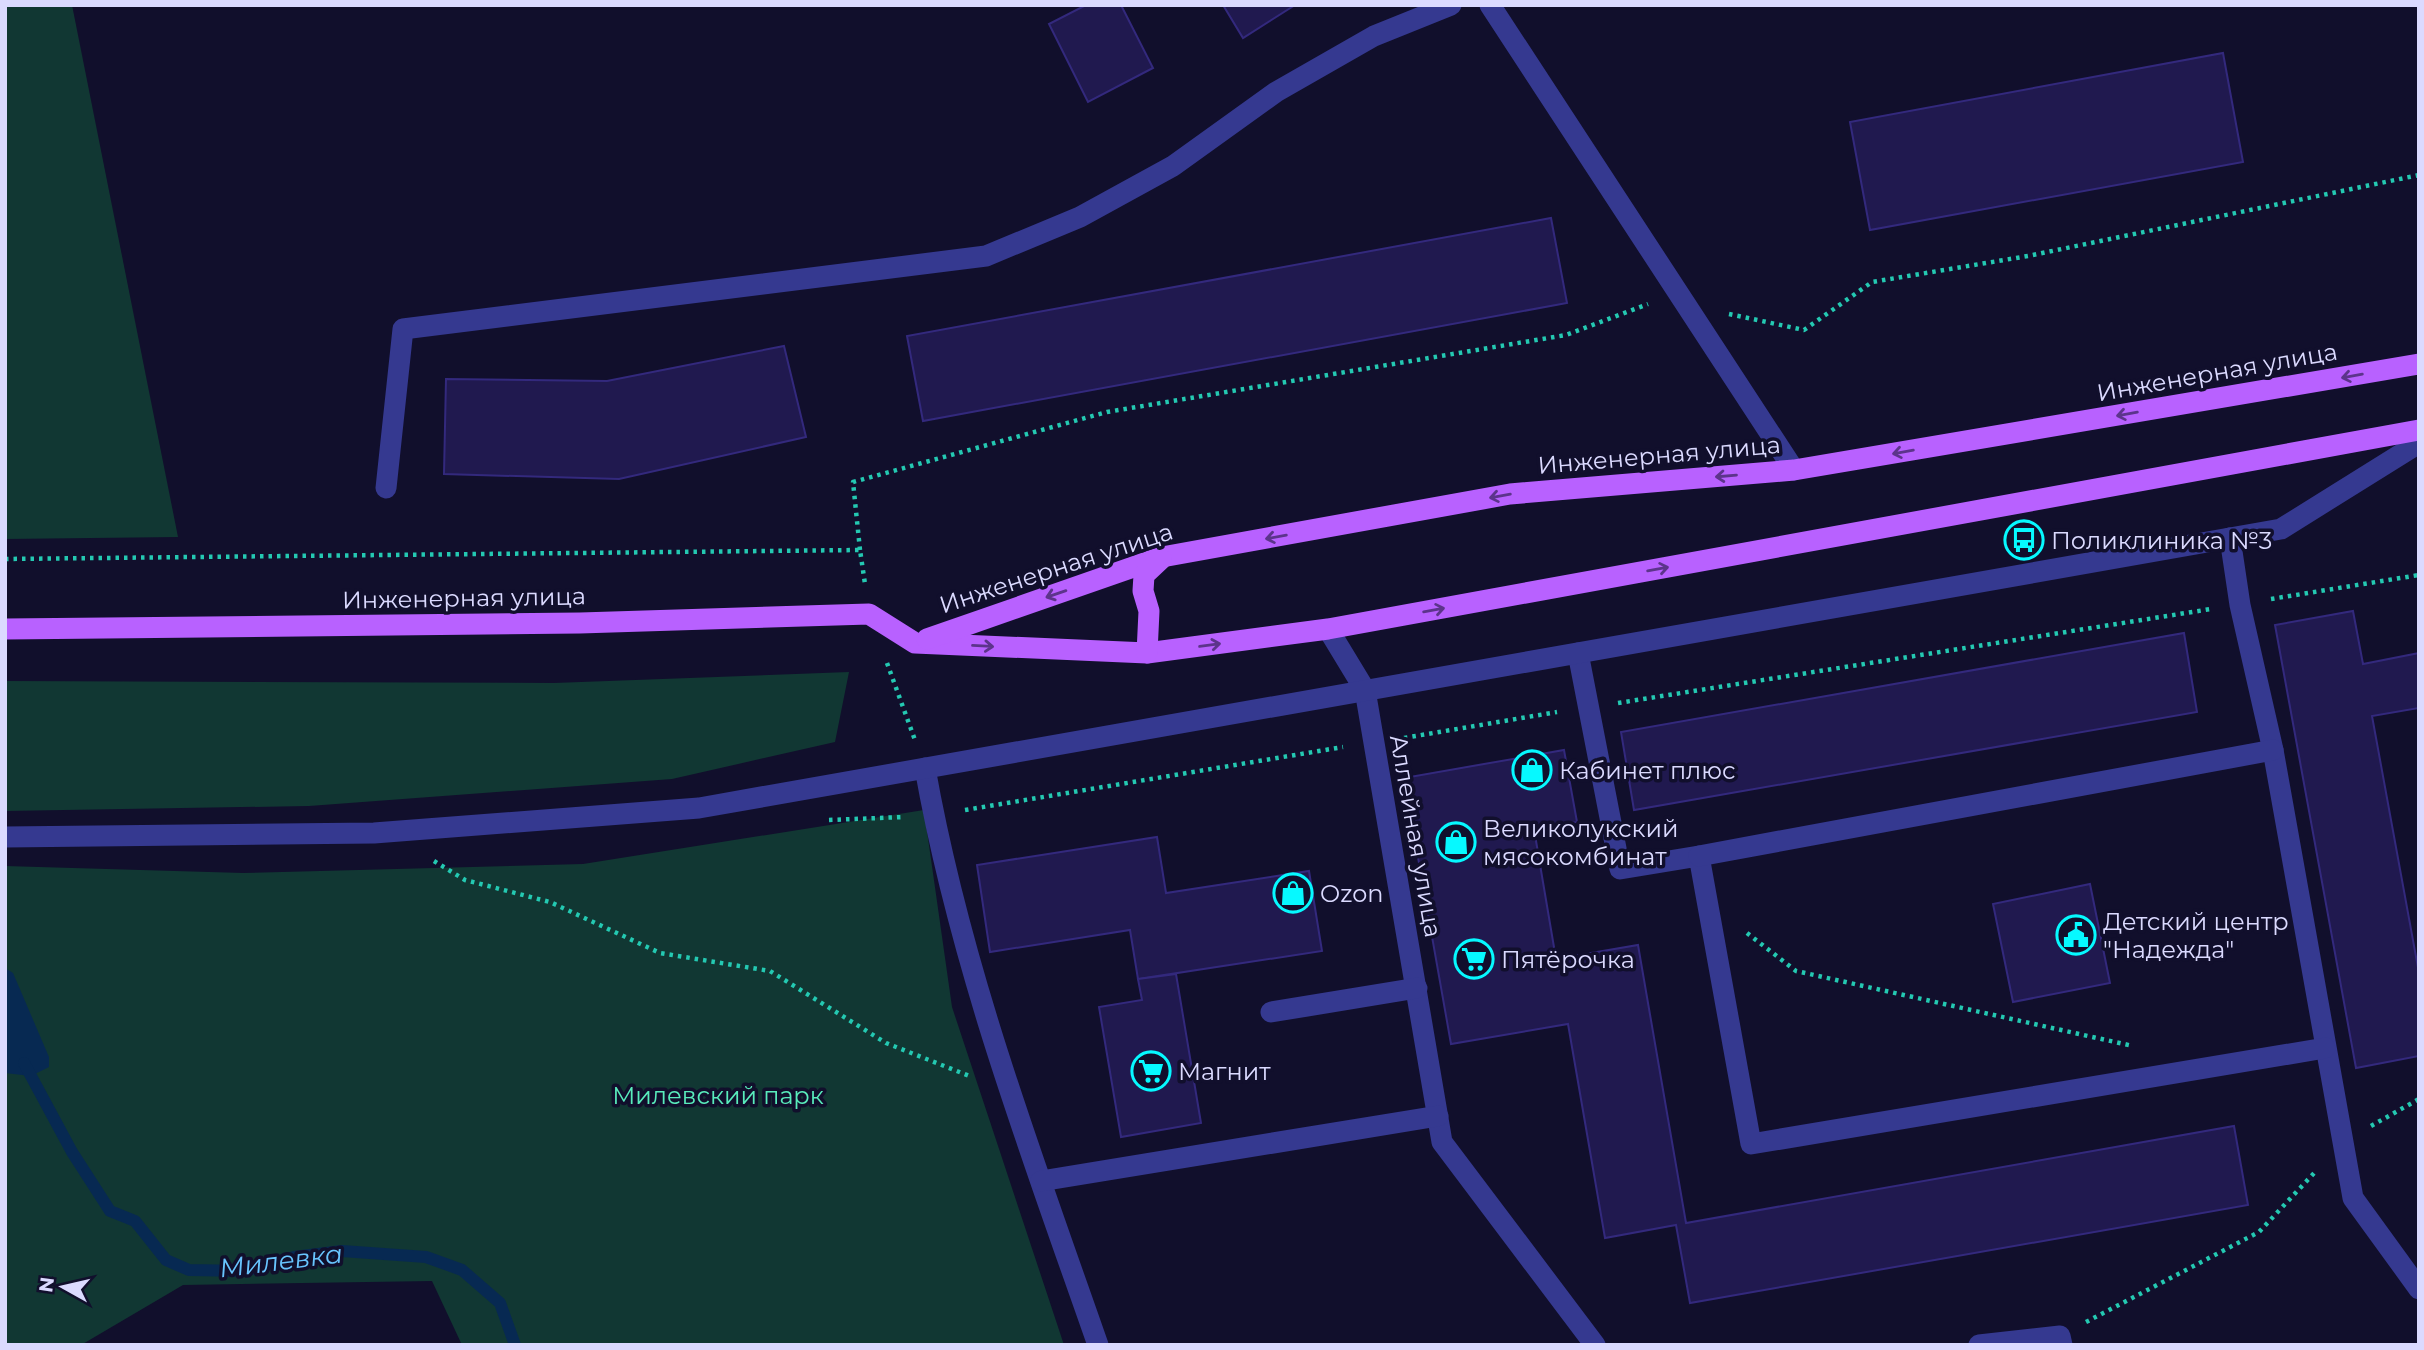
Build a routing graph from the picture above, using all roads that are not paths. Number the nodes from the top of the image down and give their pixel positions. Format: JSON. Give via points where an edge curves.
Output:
{"nodes":[{"id":1,"x":1451,"y":5,"type":"edge"},
{"id":2,"x":1490,"y":5,"type":"edge"},
{"id":3,"x":2419,"y":364,"type":"edge"},
{"id":4,"x":2419,"y":430,"type":"edge"},
{"id":5,"x":2419,"y":443,"type":"edge"},
{"id":6,"x":1794,"y":470,"type":"junction"},
{"id":7,"x":386,"y":488,"type":"dead end"},
{"id":8,"x":2230,"y":538,"type":"junction"},
{"id":9,"x":1162,"y":557,"type":"junction"},
{"id":10,"x":5,"y":629,"type":"edge"},
{"id":11,"x":1328,"y":629,"type":"junction"},
{"id":12,"x":915,"y":643,"type":"junction"},
{"id":13,"x":1147,"y":653,"type":"junction"},
{"id":14,"x":1578,"y":653,"type":"junction"},
{"id":15,"x":1365,"y":690,"type":"junction"},
{"id":16,"x":2273,"y":750,"type":"junction"},
{"id":17,"x":925,"y":768,"type":"junction"},
{"id":18,"x":5,"y":837,"type":"edge"},
{"id":19,"x":1699,"y":856,"type":"junction"},
{"id":20,"x":1417,"y":988,"type":"junction"},
{"id":21,"x":1271,"y":1012,"type":"dead end"},
{"id":22,"x":2325,"y":1048,"type":"junction"},
{"id":23,"x":1438,"y":1116,"type":"junction"},
{"id":24,"x":1041,"y":1181,"type":"junction"},
{"id":25,"x":2419,"y":1289,"type":"edge"},
{"id":26,"x":2061,"y":1340,"type":"edge"},
{"id":27,"x":1098,"y":1345,"type":"edge"},
{"id":28,"x":1595,"y":1345,"type":"edge"},
{"id":29,"x":1979,"y":1345,"type":"edge"}],
"edges":[{"from":1,"to":7,"type":"street","via":[[1374,36],[1330,61],[1276,92],[1173,166],[1080,217],[986,256],[403,329]]},
{"from":2,"to":6,"type":"street"},
{"from":3,"to":6,"type":"main road","name":"Инженерная улица","one_way":true},
{"from":11,"to":4,"type":"main road","name":"Инженерная улица","one_way":true},
{"from":5,"to":8,"type":"street","via":[[2281,529]]},
{"from":6,"to":9,"type":"main road","name":"Инженерная улица","one_way":true,"via":[[1510,494]]},
{"from":8,"to":14,"type":"street"},
{"from":8,"to":16,"type":"street","via":[[2240,605]]},
{"from":9,"to":12,"type":"main road","name":"Инженерная улица","one_way":true},
{"from":9,"to":13,"type":"main road","via":[[1144,575],[1149,611]]},
{"from":10,"to":12,"type":"main road","name":"Инженерная улица","via":[[580,623],[869,614]]},
{"from":13,"to":11,"type":"main road","name":"Инженерная улица","one_way":true},
{"from":11,"to":15,"type":"street","name":"Аллейная улица"},
{"from":12,"to":13,"type":"main road","name":"Инженерная улица","one_way":true},
{"from":14,"to":15,"type":"street"},
{"from":14,"to":19,"type":"street","via":[[1620,869]]},
{"from":15,"to":17,"type":"street"},
{"from":15,"to":20,"type":"street","name":"Аллейная улица"},
{"from":16,"to":19,"type":"street"},
{"from":16,"to":22,"type":"street"},
{"from":17,"to":18,"type":"street","via":[[699,808],[374,833]]},
{"from":17,"to":24,"type":"street","via":[[976,985]]},
{"from":19,"to":22,"type":"street","via":[[1751,1144]]},
{"from":20,"to":21,"type":"street"},
{"from":20,"to":23,"type":"street","name":"Аллейная улица"},
{"from":22,"to":25,"type":"street","via":[[2353,1198]]},
{"from":23,"to":24,"type":"street"},
{"from":23,"to":28,"type":"street","name":"Аллейная улица","via":[[1442,1142]]},
{"from":24,"to":27,"type":"street"},
{"from":26,"to":29,"type":"street"}]}
